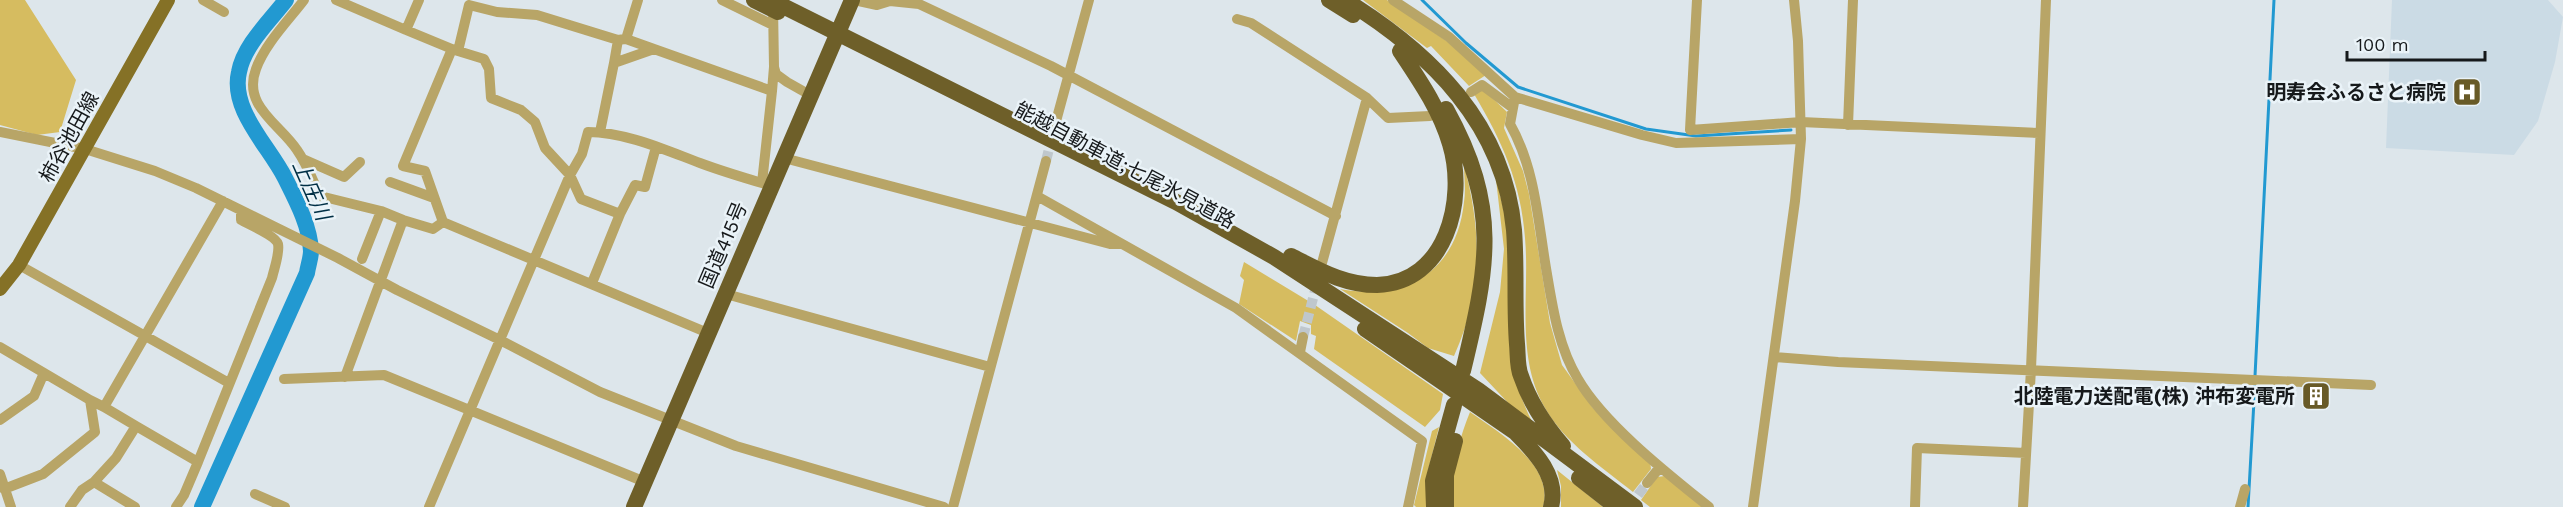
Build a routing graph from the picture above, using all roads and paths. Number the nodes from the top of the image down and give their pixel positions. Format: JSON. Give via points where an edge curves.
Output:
{"nodes":[{"id":1,"x":168,"y":0,"type":"edge"},
{"id":2,"x":203,"y":0,"type":"edge"},
{"id":3,"x":304,"y":0,"type":"edge"},
{"id":4,"x":336,"y":0,"type":"edge"},
{"id":5,"x":419,"y":0,"type":"edge"},
{"id":6,"x":638,"y":0,"type":"edge"},
{"id":7,"x":722,"y":0,"type":"edge"},
{"id":8,"x":754,"y":0,"type":"edge"},
{"id":9,"x":772,"y":0,"type":"edge"},
{"id":10,"x":853,"y":0,"type":"edge"},
{"id":11,"x":1089,"y":0,"type":"edge"},
{"id":12,"x":1329,"y":0,"type":"edge"},
{"id":13,"x":1345,"y":0,"type":"edge"},
{"id":14,"x":1393,"y":0,"type":"edge"},
{"id":15,"x":1697,"y":0,"type":"edge"},
{"id":16,"x":1794,"y":0,"type":"edge"},
{"id":17,"x":1853,"y":0,"type":"edge"},
{"id":18,"x":2046,"y":0,"type":"edge"},
{"id":19,"x":224,"y":12,"type":"dead end"},
{"id":20,"x":1237,"y":19,"type":"dead end"},
{"id":21,"x":773,"y":25,"type":"junction"},
{"id":22,"x":406,"y":30,"type":"junction"},
{"id":23,"x":622,"y":40,"type":"junction"},
{"id":24,"x":1400,"y":45,"type":"junction"},
{"id":25,"x":654,"y":49,"type":"junction"},
{"id":26,"x":455,"y":50,"type":"junction"},
{"id":27,"x":864,"y":51,"type":"junction"},
{"id":28,"x":614,"y":63,"type":"junction"},
{"id":29,"x":774,"y":67,"type":"junction"},
{"id":30,"x":1068,"y":76,"type":"junction"},
{"id":31,"x":772,"y":91,"type":"junction"},
{"id":32,"x":1471,"y":92,"type":"dead end"},
{"id":33,"x":810,"y":95,"type":"junction"},
{"id":34,"x":1367,"y":98,"type":"junction"},
{"id":35,"x":1514,"y":103,"type":"junction"},
{"id":36,"x":1430,"y":116,"type":"dead end"},
{"id":37,"x":1801,"y":122,"type":"junction"},
{"id":38,"x":1055,"y":125,"type":"tunnel mouth"},
{"id":39,"x":1848,"y":125,"type":"junction"},
{"id":40,"x":0,"y":132,"type":"edge"},
{"id":41,"x":600,"y":132,"type":"junction"},
{"id":42,"x":2039,"y":133,"type":"junction"},
{"id":43,"x":1801,"y":139,"type":"junction"},
{"id":44,"x":656,"y":147,"type":"junction"},
{"id":45,"x":85,"y":149,"type":"junction"},
{"id":46,"x":784,"y":158,"type":"junction"},
{"id":47,"x":303,"y":159,"type":"junction"},
{"id":48,"x":1046,"y":160,"type":"tunnel mouth"},
{"id":49,"x":360,"y":162,"type":"dead end"},
{"id":50,"x":570,"y":175,"type":"junction"},
{"id":51,"x":390,"y":182,"type":"dead end"},
{"id":52,"x":767,"y":184,"type":"junction"},
{"id":53,"x":1037,"y":196,"type":"junction"},
{"id":54,"x":434,"y":198,"type":"junction"},
{"id":55,"x":223,"y":201,"type":"junction"},
{"id":56,"x":1176,"y":202,"type":"junction"},
{"id":57,"x":241,"y":211,"type":"junction"},
{"id":58,"x":381,"y":211,"type":"junction"},
{"id":59,"x":620,"y":214,"type":"junction"},
{"id":60,"x":1336,"y":216,"type":"junction"},
{"id":61,"x":403,"y":220,"type":"junction"},
{"id":62,"x":443,"y":222,"type":"junction"},
{"id":63,"x":1030,"y":224,"type":"junction"},
{"id":64,"x":1122,"y":244,"type":"junction"},
{"id":65,"x":362,"y":259,"type":"dead end"},
{"id":66,"x":532,"y":260,"type":"junction"},
{"id":67,"x":1322,"y":263,"type":"dead end"},
{"id":68,"x":19,"y":265,"type":"junction"},
{"id":69,"x":380,"y":281,"type":"junction"},
{"id":70,"x":592,"y":284,"type":"junction"},
{"id":71,"x":0,"y":289,"type":"edge"},
{"id":72,"x":726,"y":294,"type":"junction"},
{"id":73,"x":708,"y":333,"type":"junction"},
{"id":74,"x":146,"y":337,"type":"junction"},
{"id":75,"x":1303,"y":337,"type":"tunnel mouth"},
{"id":76,"x":500,"y":340,"type":"junction"},
{"id":77,"x":0,"y":347,"type":"edge"},
{"id":78,"x":1300,"y":352,"type":"junction"},
{"id":79,"x":1774,"y":357,"type":"junction"},
{"id":80,"x":990,"y":367,"type":"junction"},
{"id":81,"x":2031,"y":369,"type":"junction"},
{"id":82,"x":44,"y":374,"type":"junction"},
{"id":83,"x":345,"y":376,"type":"junction"},
{"id":84,"x":284,"y":379,"type":"dead end"},
{"id":85,"x":229,"y":383,"type":"junction"},
{"id":86,"x":2371,"y":385,"type":"dead end"},
{"id":87,"x":1462,"y":390,"type":"junction"},
{"id":88,"x":90,"y":400,"type":"junction"},
{"id":89,"x":104,"y":407,"type":"junction"},
{"id":90,"x":471,"y":409,"type":"junction"},
{"id":91,"x":0,"y":420,"type":"edge"},
{"id":92,"x":670,"y":420,"type":"junction"},
{"id":93,"x":136,"y":426,"type":"junction"},
{"id":94,"x":1516,"y":433,"type":"junction"},
{"id":95,"x":2026,"y":453,"type":"junction"},
{"id":96,"x":198,"y":462,"type":"junction"},
{"id":97,"x":1660,"y":467,"type":"junction"},
{"id":98,"x":0,"y":474,"type":"edge"},
{"id":99,"x":94,"y":482,"type":"junction"},
{"id":100,"x":645,"y":482,"type":"junction"},
{"id":101,"x":1647,"y":483,"type":"tunnel mouth"},
{"id":102,"x":1606,"y":484,"type":"junction"},
{"id":103,"x":4,"y":489,"type":"junction"},
{"id":104,"x":2245,"y":489,"type":"dead end"},
{"id":105,"x":255,"y":494,"type":"dead end"},
{"id":106,"x":11,"y":507,"type":"edge"},
{"id":107,"x":70,"y":507,"type":"edge"},
{"id":108,"x":135,"y":507,"type":"edge"},
{"id":109,"x":176,"y":507,"type":"edge"},
{"id":110,"x":285,"y":507,"type":"edge"},
{"id":111,"x":429,"y":507,"type":"edge"},
{"id":112,"x":634,"y":507,"type":"edge"},
{"id":113,"x":944,"y":507,"type":"edge"},
{"id":114,"x":954,"y":507,"type":"edge"},
{"id":115,"x":1408,"y":507,"type":"edge"},
{"id":116,"x":1434,"y":507,"type":"edge"},
{"id":117,"x":1446,"y":507,"type":"edge"},
{"id":118,"x":1551,"y":507,"type":"edge"},
{"id":119,"x":1616,"y":507,"type":"edge"},
{"id":120,"x":1635,"y":507,"type":"edge"},
{"id":121,"x":1709,"y":507,"type":"edge"},
{"id":122,"x":1753,"y":507,"type":"edge"},
{"id":123,"x":1915,"y":507,"type":"edge"},
{"id":124,"x":2023,"y":507,"type":"edge"},
{"id":125,"x":2240,"y":507,"type":"edge"}],
"edges":[{"from":1,"to":45,"type":"main road","name":"柿谷池田線"},
{"from":2,"to":19,"type":"street"},
{"from":3,"to":47,"type":"street","via":[[264,52],[253,83],[255,101]]},
{"from":4,"to":22,"type":"street"},
{"from":5,"to":22,"type":"street"},
{"from":6,"to":23,"type":"street"},
{"from":7,"to":21,"type":"street"},
{"from":8,"to":27,"type":"highway","name":"能越自動車道;七尾氷見道路"},
{"from":9,"to":21,"type":"street"},
{"from":9,"to":27,"type":"highway","name":"能越自動車道;七尾氷見道路"},
{"from":10,"to":30,"type":"street","via":[[920,4]]},
{"from":10,"to":33,"type":"highway","name":"国道415号"},
{"from":11,"to":30,"type":"street"},
{"from":12,"to":24,"type":"highway"},
{"from":13,"to":24,"type":"highway"},
{"from":14,"to":35,"type":"street","via":[[1449,37]]},
{"from":15,"to":37,"type":"street","via":[[1690,130]]},
{"from":16,"to":37,"type":"street"},
{"from":17,"to":39,"type":"street"},
{"from":18,"to":42,"type":"street"},
{"from":20,"to":34,"type":"street","via":[[1251,23]]},
{"from":21,"to":29,"type":"street"},
{"from":22,"to":26,"type":"street"},
{"from":23,"to":25,"type":"street"},
{"from":23,"to":26,"type":"street","via":[[537,15],[469,5]]},
{"from":23,"to":28,"type":"street"},
{"from":24,"to":56,"type":"highway","via":[[1439,114],[1451,146],[1455,188],[1452,218],[1445,239],[1426,267],[1378,285],[1342,280]]},
{"from":24,"to":87,"type":"highway","via":[[1441,99],[1458,131],[1480,193],[1485,253]]},
{"from":24,"to":102,"type":"highway","via":[[1445,78],[1490,144],[1509,198],[1514,231],[1520,374],[1545,424],[1564,447]]},
{"from":25,"to":28,"type":"street"},
{"from":25,"to":31,"type":"street"},
{"from":26,"to":50,"type":"street","via":[[484,59],[489,69],[491,98],[521,110],[534,122],[545,148]]},
{"from":26,"to":54,"type":"street","via":[[403,166],[425,171]]},
{"from":27,"to":56,"type":"highway","name":"能越自動車道;七尾氷見道路"},
{"from":27,"to":87,"type":"highway","name":"能越自動車道;七尾氷見道路","via":[[1210,231]]},
{"from":28,"to":41,"type":"street"},
{"from":29,"to":31,"type":"street"},
{"from":29,"to":33,"type":"street","via":[[776,74]]},
{"from":30,"to":38,"type":"street"},
{"from":30,"to":60,"type":"street"},
{"from":31,"to":52,"type":"street"},
{"from":32,"to":35,"type":"street","via":[[1482,85]]},
{"from":33,"to":46,"type":"highway","name":"国道415号"},
{"from":34,"to":36,"type":"street","via":[[1388,118]]},
{"from":34,"to":60,"type":"street"},
{"from":35,"to":43,"type":"street","via":[[1676,143]]},
{"from":35,"to":97,"type":"street","via":[[1510,124],[1534,188],[1558,336],[1578,380],[1604,412]]},
{"from":37,"to":39,"type":"street"},
{"from":37,"to":43,"type":"street"},
{"from":39,"to":42,"type":"street"},
{"from":40,"to":45,"type":"street"},
{"from":41,"to":44,"type":"street"},
{"from":41,"to":50,"type":"street","via":[[588,132]]},
{"from":42,"to":81,"type":"street"},
{"from":43,"to":79,"type":"street"},
{"from":44,"to":52,"type":"street"},
{"from":44,"to":59,"type":"street","via":[[645,187],[635,185]]},
{"from":45,"to":55,"type":"street","via":[[155,171]]},
{"from":45,"to":68,"type":"main road","name":"柿谷池田線"},
{"from":46,"to":52,"type":"highway","name":"国道415号"},
{"from":46,"to":63,"type":"street"},
{"from":47,"to":49,"type":"street","via":[[344,177]]},
{"from":47,"to":58,"type":"street","via":[[320,196]]},
{"from":48,"to":53,"type":"street"},
{"from":50,"to":59,"type":"street","via":[[581,199]]},
{"from":50,"to":66,"type":"street"},
{"from":51,"to":54,"type":"street"},
{"from":52,"to":72,"type":"highway","name":"国道415号"},
{"from":53,"to":63,"type":"street"},
{"from":53,"to":64,"type":"street"},
{"from":54,"to":62,"type":"street"},
{"from":55,"to":57,"type":"street"},
{"from":55,"to":74,"type":"street"},
{"from":56,"to":87,"type":"highway","name":"能越自動車道;七尾氷見道路","via":[[1321,286]]},
{"from":57,"to":69,"type":"street"},
{"from":57,"to":85,"type":"street","via":[[241,220],[278,244],[272,278]]},
{"from":58,"to":61,"type":"street"},
{"from":58,"to":65,"type":"street"},
{"from":59,"to":70,"type":"street"},
{"from":60,"to":67,"type":"street"},
{"from":61,"to":62,"type":"street","via":[[433,229]]},
{"from":61,"to":69,"type":"street"},
{"from":62,"to":66,"type":"street"},
{"from":63,"to":64,"type":"street"},
{"from":63,"to":80,"type":"street"},
{"from":64,"to":78,"type":"street","via":[[1236,308]]},
{"from":66,"to":70,"type":"street"},
{"from":66,"to":76,"type":"street"},
{"from":68,"to":71,"type":"main road","name":"柿谷池田線"},
{"from":68,"to":74,"type":"street"},
{"from":69,"to":76,"type":"street"},
{"from":69,"to":83,"type":"street"},
{"from":70,"to":73,"type":"street"},
{"from":72,"to":73,"type":"highway","name":"国道415号"},
{"from":72,"to":80,"type":"street"},
{"from":73,"to":92,"type":"highway","name":"国道415号"},
{"from":74,"to":85,"type":"street"},
{"from":74,"to":89,"type":"street"},
{"from":75,"to":78,"type":"street"},
{"from":76,"to":90,"type":"street"},
{"from":76,"to":92,"type":"street","via":[[600,392]]},
{"from":77,"to":82,"type":"street"},
{"from":78,"to":115,"type":"street","via":[[1422,441]]},
{"from":79,"to":81,"type":"street"},
{"from":79,"to":122,"type":"street"},
{"from":80,"to":114,"type":"street"},
{"from":81,"to":86,"type":"street"},
{"from":81,"to":95,"type":"street"},
{"from":82,"to":88,"type":"street"},
{"from":82,"to":91,"type":"street","via":[[34,396]]},
{"from":83,"to":84,"type":"street"},
{"from":83,"to":90,"type":"street","via":[[384,375]]},
{"from":85,"to":96,"type":"street"},
{"from":87,"to":94,"type":"highway"},
{"from":87,"to":102,"type":"highway"},
{"from":87,"to":116,"type":"highway","via":[[1433,481]]},
{"from":87,"to":117,"type":"highway","via":[[1446,475]]},
{"from":88,"to":89,"type":"street"},
{"from":88,"to":103,"type":"street","via":[[95,432],[44,474]]},
{"from":89,"to":93,"type":"street"},
{"from":90,"to":100,"type":"street"},
{"from":90,"to":111,"type":"street"},
{"from":92,"to":100,"type":"highway","name":"国道415号"},
{"from":92,"to":113,"type":"street","via":[[736,446]]},
{"from":93,"to":96,"type":"street"},
{"from":93,"to":99,"type":"street","via":[[116,458]]},
{"from":94,"to":118,"type":"highway","via":[[1542,461],[1550,477]]},
{"from":94,"to":119,"type":"highway"},
{"from":95,"to":123,"type":"street","via":[[1917,448]]},
{"from":95,"to":124,"type":"street"},
{"from":96,"to":109,"type":"street"},
{"from":97,"to":101,"type":"street"},
{"from":97,"to":121,"type":"street"},
{"from":98,"to":103,"type":"street"},
{"from":99,"to":107,"type":"street","via":[[82,490]]},
{"from":99,"to":108,"type":"street"},
{"from":100,"to":112,"type":"highway","name":"国道415号"},
{"from":102,"to":120,"type":"highway"},
{"from":103,"to":106,"type":"street"},
{"from":104,"to":125,"type":"street"},
{"from":105,"to":110,"type":"street"}]}
